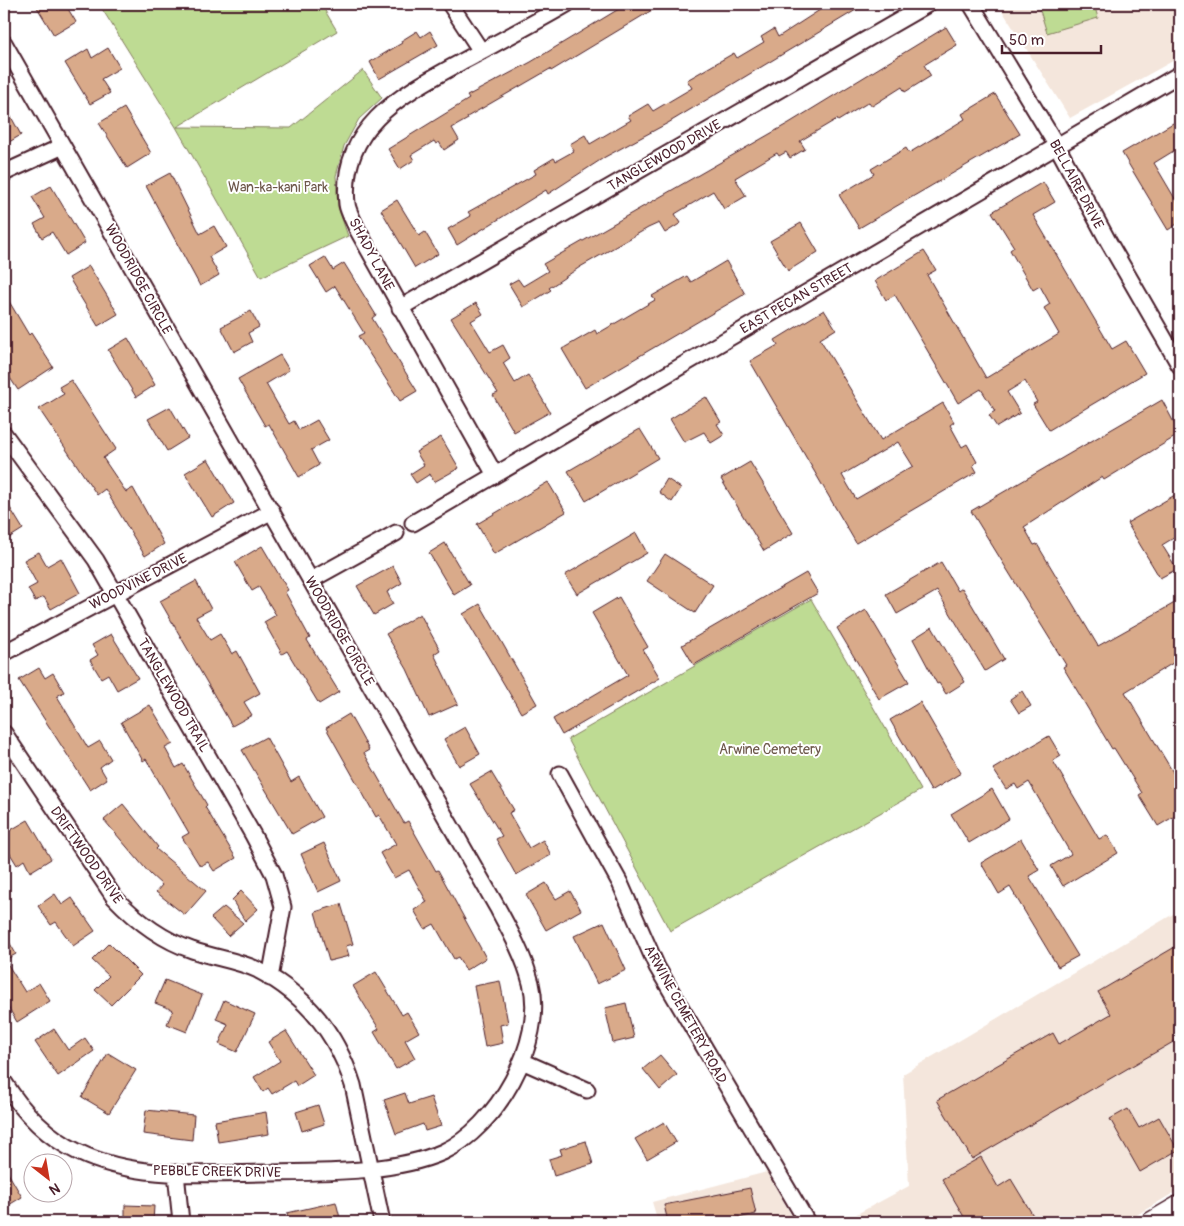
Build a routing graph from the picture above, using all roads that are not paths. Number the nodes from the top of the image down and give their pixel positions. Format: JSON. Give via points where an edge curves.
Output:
{"nodes":[{"id":1,"x":450,"y":4,"type":"edge"},
{"id":2,"x":567,"y":4,"type":"edge"},
{"id":3,"x":928,"y":4,"type":"edge"},
{"id":4,"x":971,"y":4,"type":"edge"},
{"id":5,"x":4,"y":43,"type":"edge"},
{"id":6,"x":481,"y":51,"type":"junction"},
{"id":7,"x":1180,"y":74,"type":"edge"},
{"id":8,"x":63,"y":146,"type":"junction"},
{"id":9,"x":1057,"y":146,"type":"junction"},
{"id":10,"x":4,"y":174,"type":"edge"},
{"id":11,"x":400,"y":308,"type":"junction"},
{"id":12,"x":1180,"y":366,"type":"edge"},
{"id":13,"x":4,"y":434,"type":"edge"},
{"id":14,"x":495,"y":475,"type":"junction"},
{"id":15,"x":272,"y":511,"type":"junction"},
{"id":16,"x":413,"y":523,"type":"dead end"},
{"id":17,"x":396,"y":532,"type":"dead end"},
{"id":18,"x":311,"y":580,"type":"junction"},
{"id":19,"x":116,"y":593,"type":"junction"},
{"id":20,"x":4,"y":653,"type":"edge"},
{"id":21,"x":4,"y":733,"type":"edge"},
{"id":22,"x":560,"y":774,"type":"dead end"},
{"id":23,"x":270,"y":978,"type":"junction"},
{"id":24,"x":522,"y":1062,"type":"junction"},
{"id":25,"x":4,"y":1082,"type":"edge"},
{"id":26,"x":587,"y":1090,"type":"dead end"},
{"id":27,"x":371,"y":1167,"type":"junction"},
{"id":28,"x":176,"y":1173,"type":"junction"},
{"id":29,"x":1180,"y":1205,"type":"edge"},
{"id":30,"x":181,"y":1222,"type":"edge"},
{"id":31,"x":382,"y":1222,"type":"edge"},
{"id":32,"x":807,"y":1222,"type":"edge"},
{"id":33,"x":1151,"y":1222,"type":"edge"}],
"edges":[{"from":1,"to":6,"type":"street"},
{"from":2,"to":6,"type":"street","name":"SHADY LANE"},
{"from":3,"to":11,"type":"street","name":"TANGLEWOOD DRIVE"},
{"from":4,"to":9,"type":"street","name":"BELLAIRE DRIVE"},
{"from":5,"to":8,"type":"street","name":"WOODRIDGE CIRCLE"},
{"from":6,"to":11,"type":"street","name":"SHADY LANE","via":[[415,87],[386,109],[367,128],[351,160],[347,205]]},
{"from":7,"to":9,"type":"street","name":"EAST PECAN STREET"},
{"from":8,"to":10,"type":"street"},
{"from":8,"to":15,"type":"street","name":"WOODRIDGE CIRCLE"},
{"from":9,"to":12,"type":"street","name":"BELLAIRE DRIVE"},
{"from":9,"to":14,"type":"street","name":"EAST PECAN STREET"},
{"from":11,"to":14,"type":"street","name":"SHADY LANE"},
{"from":13,"to":19,"type":"street","name":"TANGLEWOOD TRAIL","via":[[69,520]]},
{"from":14,"to":16,"type":"street","name":"EAST PECAN STREET"},
{"from":15,"to":18,"type":"street","name":"WOODRIDGE CIRCLE"},
{"from":15,"to":19,"type":"street","name":"WOODVINE DRIVE"},
{"from":17,"to":18,"type":"street"},
{"from":18,"to":24,"type":"street","name":"WOODRIDGE CIRCLE","via":[[516,943],[533,996],[530,1033]]},
{"from":19,"to":20,"type":"street","name":"WOODVINE DRIVE"},
{"from":19,"to":23,"type":"street","name":"TANGLEWOOD TRAIL","via":[[274,875],[283,907]]},
{"from":21,"to":23,"type":"street","name":"DRIFTWOOD DRIVE","via":[[114,897],[128,912],[178,945],[242,964]]},
{"from":22,"to":32,"type":"street","name":"ARWINE CEMETERY ROAD","via":[[620,883],[657,967]]},
{"from":23,"to":27,"type":"street","name":"DRIFTWOOD DRIVE","via":[[323,1022],[347,1065]]},
{"from":24,"to":26,"type":"street"},
{"from":24,"to":27,"type":"street","name":"WOODRIDGE CIRCLE","via":[[499,1104],[457,1144],[442,1152],[398,1164]]},
{"from":25,"to":28,"type":"street","name":"PEBBLE CREEK DRIVE","via":[[28,1115],[78,1152],[116,1164]]},
{"from":27,"to":28,"type":"street","name":"PEBBLE CREEK DRIVE","via":[[324,1172]]},
{"from":27,"to":31,"type":"street","name":"DRIFTWOOD DRIVE"},
{"from":28,"to":30,"type":"street"},
{"from":29,"to":33,"type":"main road"}]}
